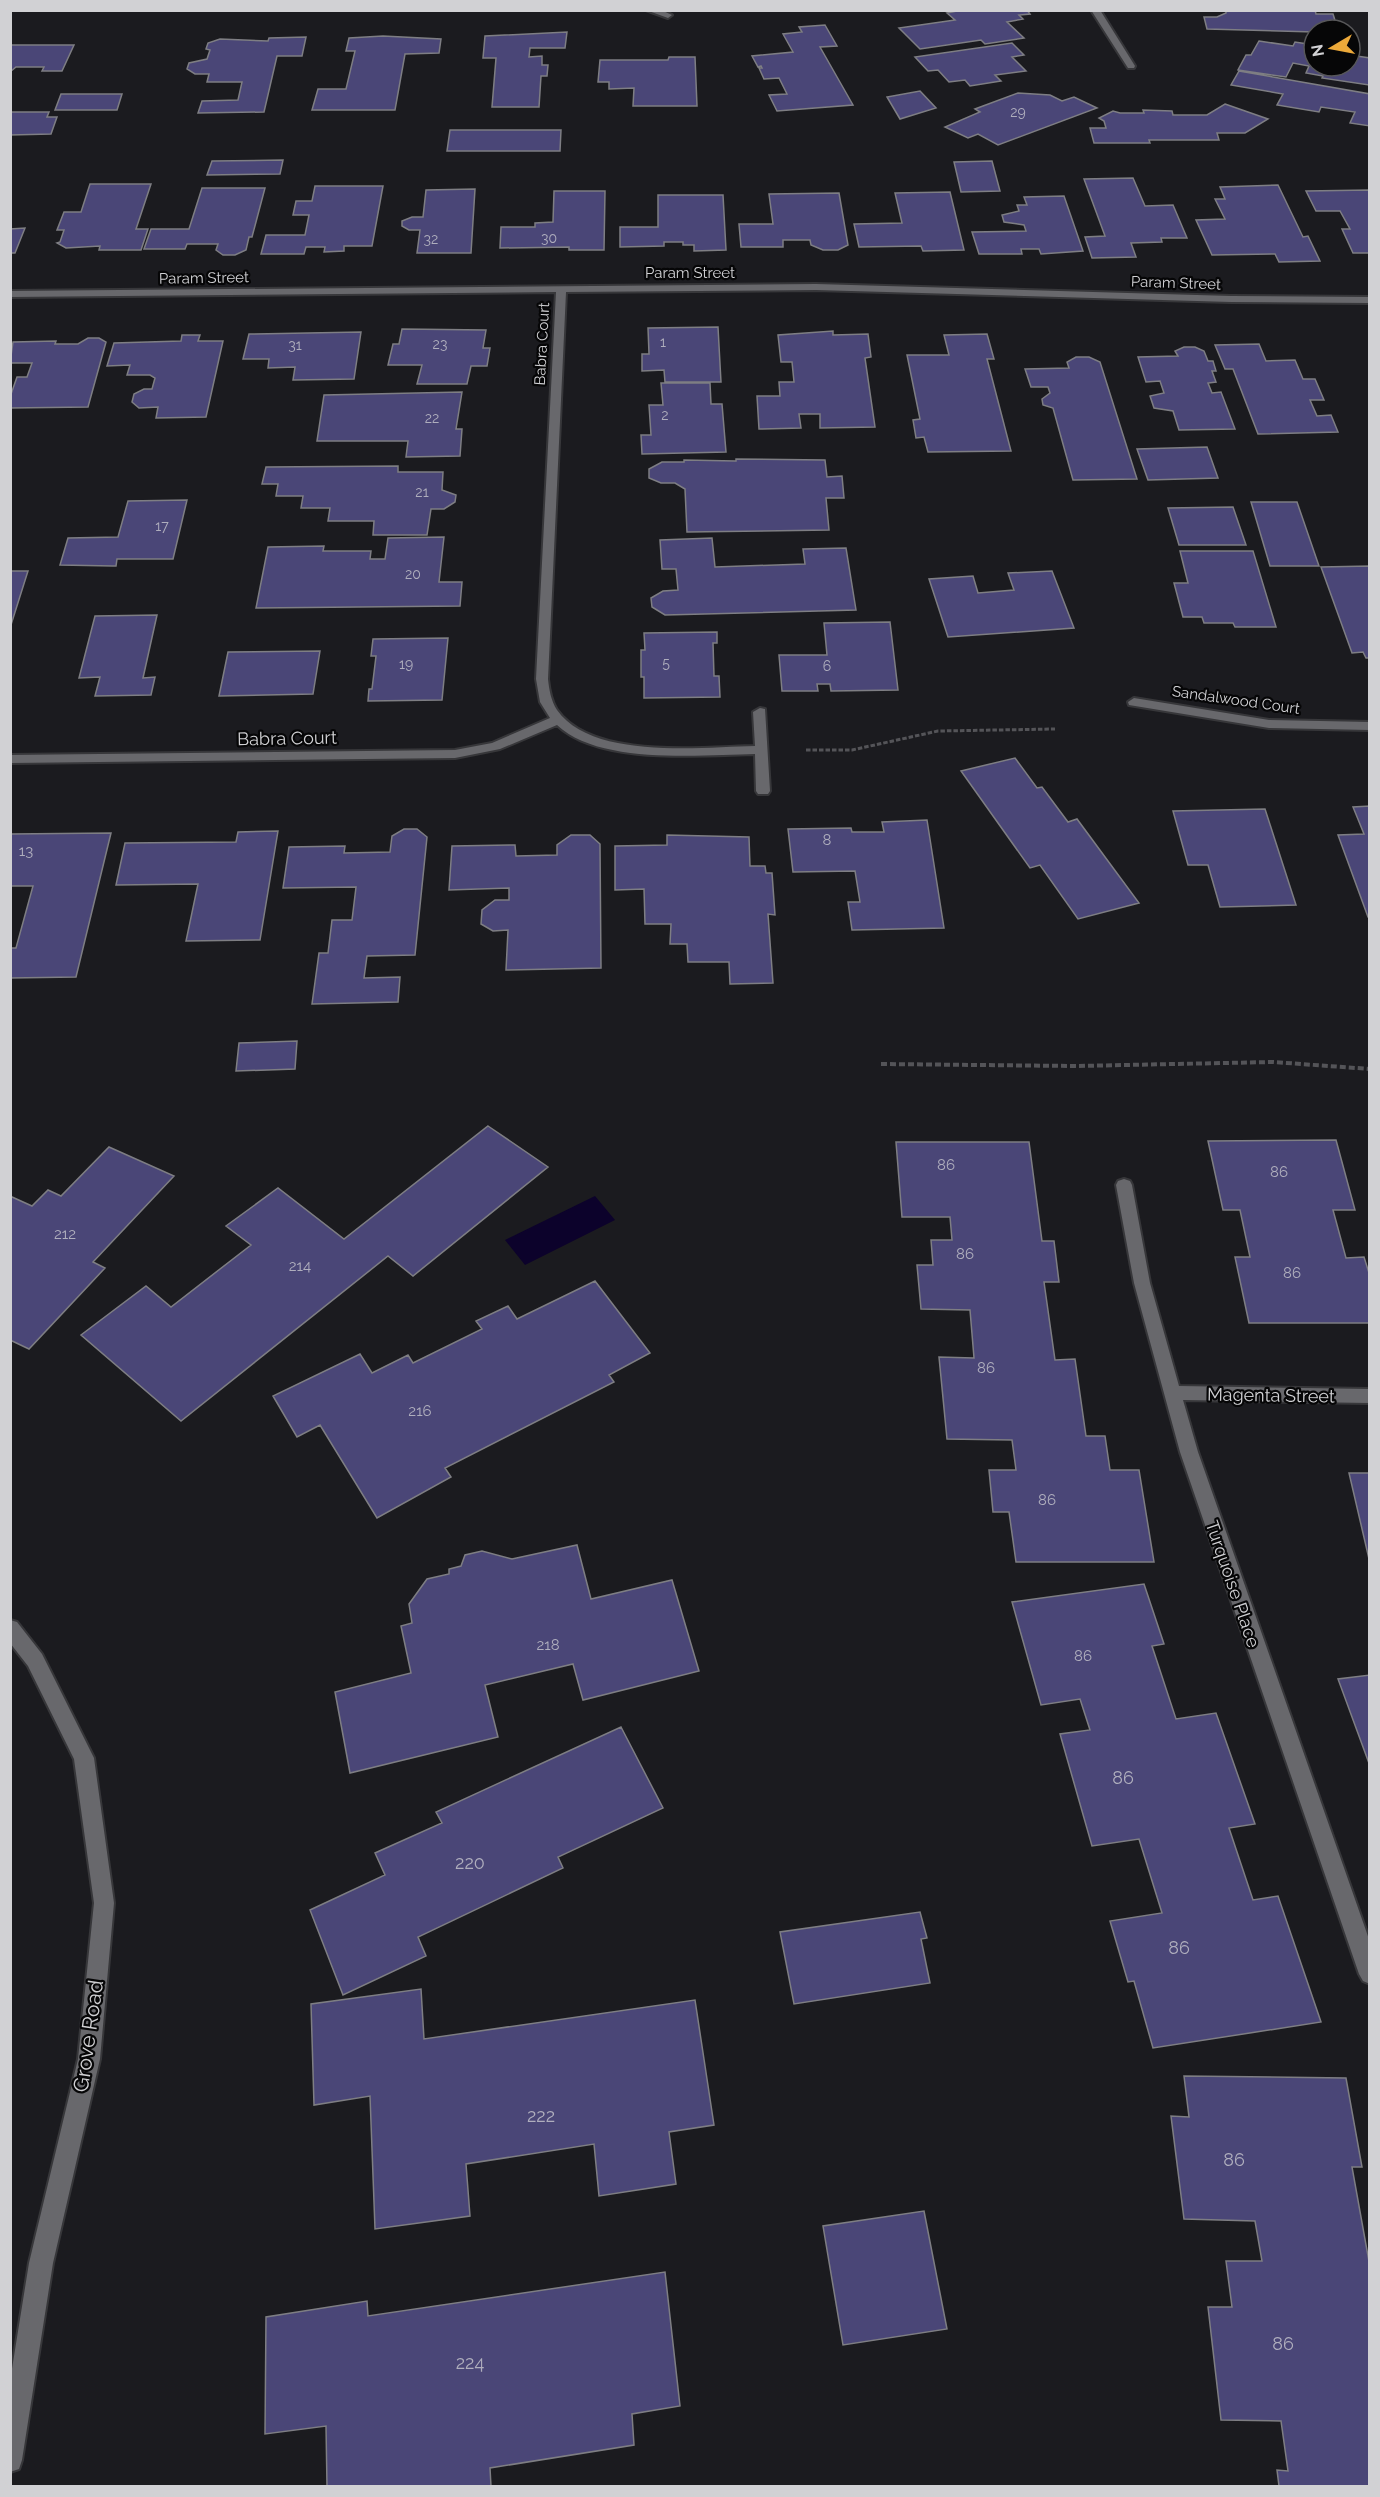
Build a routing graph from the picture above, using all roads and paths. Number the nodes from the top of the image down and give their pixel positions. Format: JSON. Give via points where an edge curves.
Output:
{"nodes":[{"id":1,"x":650,"y":10,"type":"edge"},
{"id":2,"x":1095,"y":10,"type":"edge"},
{"id":3,"x":668,"y":15,"type":"dead end"},
{"id":4,"x":1131,"y":66,"type":"dead end"},
{"id":5,"x":561,"y":289,"type":"junction"},
{"id":6,"x":10,"y":294,"type":"edge"},
{"id":7,"x":1370,"y":300,"type":"edge"},
{"id":8,"x":1134,"y":702,"type":"dead end"},
{"id":9,"x":760,"y":712,"type":"dead end"},
{"id":10,"x":558,"y":720,"type":"junction"},
{"id":11,"x":1370,"y":726,"type":"edge"},
{"id":12,"x":1055,"y":729,"type":"dead end"},
{"id":13,"x":761,"y":750,"type":"junction"},
{"id":14,"x":10,"y":759,"type":"edge"},
{"id":15,"x":763,"y":791,"type":"dead end"},
{"id":16,"x":881,"y":1064,"type":"dead end"},
{"id":17,"x":1370,"y":1069,"type":"edge"},
{"id":18,"x":1124,"y":1185,"type":"dead end"},
{"id":19,"x":1172,"y":1393,"type":"junction"},
{"id":20,"x":1370,"y":1396,"type":"edge"},
{"id":21,"x":10,"y":1628,"type":"edge"},
{"id":22,"x":1370,"y":1974,"type":"edge"},
{"id":23,"x":10,"y":2460,"type":"edge"}],
"edges":[{"from":1,"to":3,"type":"street"},
{"from":2,"to":4,"type":"street"},
{"from":5,"to":6,"type":"street","name":"Param Street"},
{"from":5,"to":7,"type":"street","name":"Param Street","via":[[920,288],[1191,299]]},
{"from":5,"to":10,"type":"street","name":"Babra Court","via":[[542,680],[546,702]]},
{"from":8,"to":11,"type":"street","name":"Sandalwood Court","via":[[1269,724]]},
{"from":9,"to":13,"type":"street"},
{"from":10,"to":13,"type":"street","name":"Babra Court","via":[[587,739],[619,748]]},
{"from":10,"to":14,"type":"street","name":"Babra Court","via":[[501,743],[455,754]]},
{"from":12,"to":13,"type":"path","via":[[938,731],[852,750]]},
{"from":13,"to":15,"type":"street"},
{"from":16,"to":17,"type":"path","via":[[1273,1062]]},
{"from":18,"to":19,"type":"street","name":"Turquoise Place","via":[[1142,1283]]},
{"from":19,"to":20,"type":"street","name":"Magenta Street"},
{"from":19,"to":22,"type":"street","name":"Turquoise Place","via":[[1206,1507]]},
{"from":21,"to":23,"type":"street","name":"Grove Road","via":[[35,1660],[84,1758],[104,1903],[89,2059],[40,2263]]}]}
